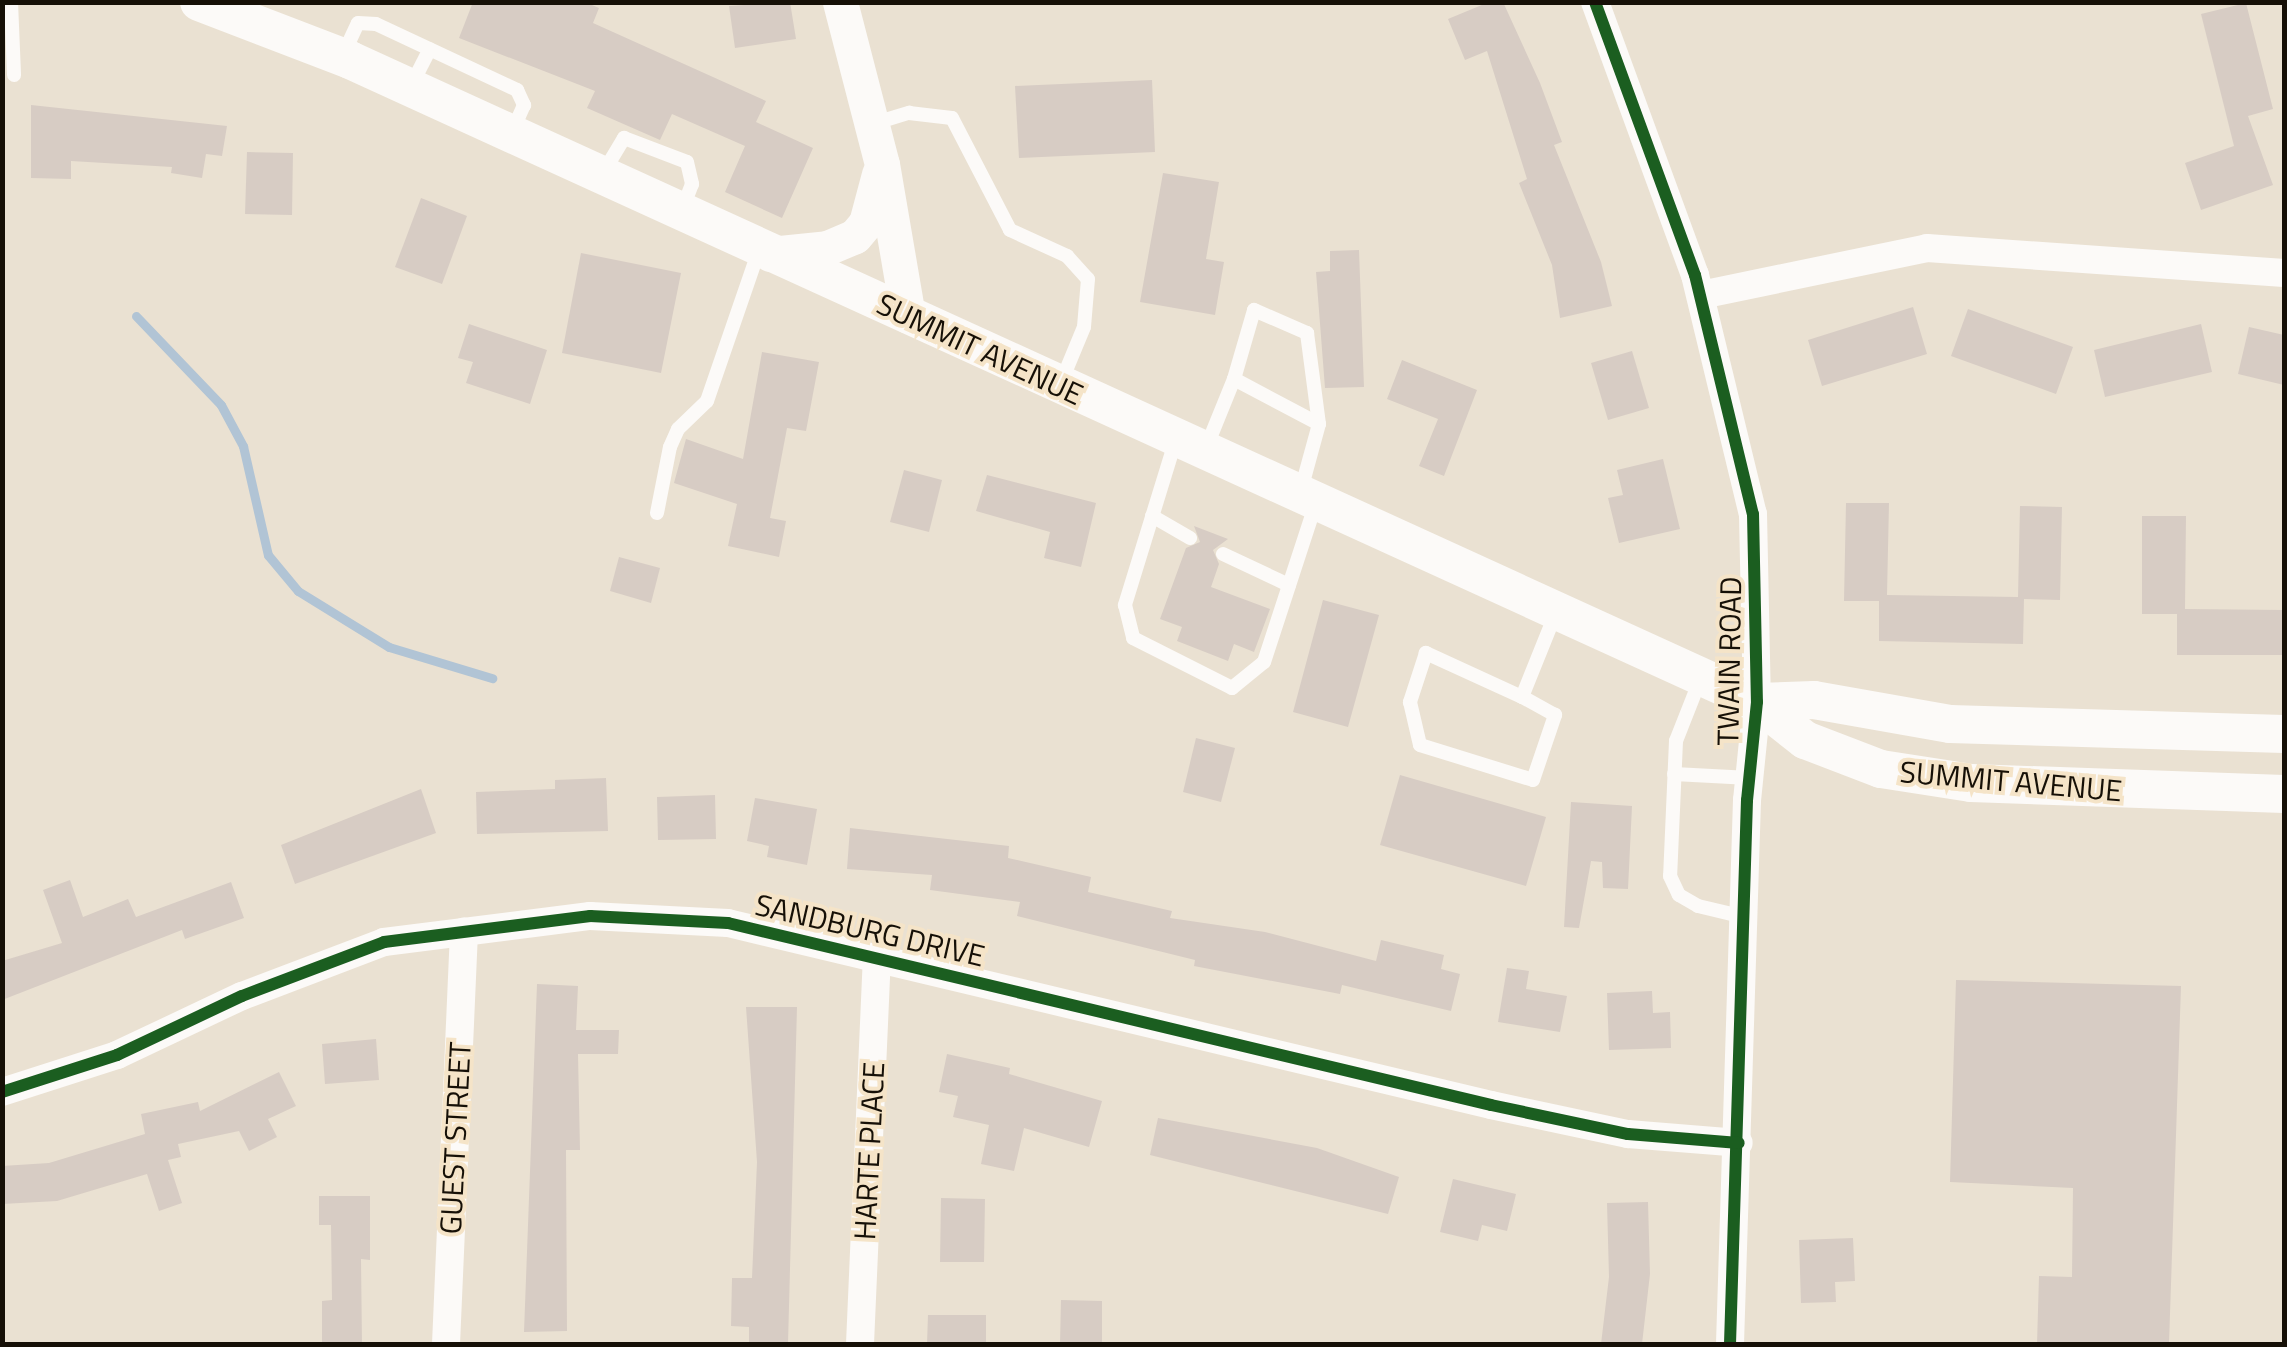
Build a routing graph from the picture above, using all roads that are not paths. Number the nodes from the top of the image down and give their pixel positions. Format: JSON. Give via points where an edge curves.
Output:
{"nodes":[{"id":1,"x":11,"y":2,"type":"edge"},
{"id":2,"x":199,"y":2,"type":"edge"},
{"id":3,"x":840,"y":2,"type":"edge"},
{"id":4,"x":1595,"y":2,"type":"edge"},
{"id":5,"x":430,"y":49,"type":"junction"},
{"id":6,"x":342,"y":57,"type":"junction"},
{"id":7,"x":14,"y":75,"type":"dead end"},
{"id":8,"x":410,"y":88,"type":"junction"},
{"id":9,"x":872,"y":124,"type":"junction"},
{"id":10,"x":511,"y":135,"type":"junction"},
{"id":11,"x":882,"y":164,"type":"junction"},
{"id":12,"x":765,"y":251,"type":"junction"},
{"id":13,"x":2284,"y":274,"type":"edge"},
{"id":14,"x":1701,"y":295,"type":"junction"},
{"id":15,"x":908,"y":316,"type":"junction"},
{"id":16,"x":1234,"y":380,"type":"junction"},
{"id":17,"x":1059,"y":386,"type":"junction"},
{"id":18,"x":1319,"y":424,"type":"junction"},
{"id":19,"x":1190,"y":445,"type":"junction"},
{"id":20,"x":1308,"y":499,"type":"junction"},
{"id":21,"x":657,"y":513,"type":"dead end"},
{"id":22,"x":1152,"y":516,"type":"junction"},
{"id":23,"x":1190,"y":538,"type":"dead end"},
{"id":24,"x":1223,"y":554,"type":"dead end"},
{"id":25,"x":1289,"y":584,"type":"junction"},
{"id":26,"x":1556,"y":614,"type":"junction"},
{"id":27,"x":1700,"y":680,"type":"junction"},
{"id":28,"x":1522,"y":697,"type":"junction"},
{"id":29,"x":1757,"y":702,"type":"junction"},
{"id":30,"x":2284,"y":734,"type":"edge"},
{"id":31,"x":1674,"y":774,"type":"junction"},
{"id":32,"x":1750,"y":778,"type":"junction"},
{"id":33,"x":2284,"y":794,"type":"edge"},
{"id":34,"x":1745,"y":917,"type":"junction"},
{"id":35,"x":464,"y":930,"type":"junction"},
{"id":36,"x":878,"y":957,"type":"junction"},
{"id":37,"x":2,"y":1092,"type":"edge"},
{"id":38,"x":1739,"y":1143,"type":"junction"},
{"id":39,"x":446,"y":1344,"type":"edge"},
{"id":40,"x":860,"y":1344,"type":"edge"},
{"id":41,"x":1730,"y":1344,"type":"edge"}],
"edges":[{"from":1,"to":7,"type":"lane"},
{"from":2,"to":6,"type":"main road","name":"SUMMIT AVENUE"},
{"from":3,"to":9,"type":"street"},
{"from":4,"to":14,"type":"street","name":"TWAIN ROAD"},
{"from":5,"to":6,"type":"lane","via":[[366,21],[358,23]]},
{"from":5,"to":8,"type":"lane"},
{"from":5,"to":10,"type":"lane","via":[[517,90],[524,105]]},
{"from":6,"to":8,"type":"main road","name":"SUMMIT AVENUE"},
{"from":8,"to":10,"type":"main road","name":"SUMMIT AVENUE"},
{"from":9,"to":11,"type":"street"},
{"from":9,"to":17,"type":"lane","via":[[909,113],[952,118],[1010,230],[1067,256],[1088,280],[1084,327]]},
{"from":10,"to":12,"type":"main road","name":"SUMMIT AVENUE"},
{"from":11,"to":12,"type":"street","via":[[866,223],[855,236],[828,248]]},
{"from":11,"to":15,"type":"street"},
{"from":12,"to":15,"type":"main road","name":"SUMMIT AVENUE"},
{"from":12,"to":21,"type":"lane","via":[[707,401],[670,447]]},
{"from":13,"to":14,"type":"street","via":[[1927,248]]},
{"from":14,"to":29,"type":"street","name":"TWAIN ROAD","via":[[1753,514]]},
{"from":15,"to":17,"type":"main road","name":"SUMMIT AVENUE"},
{"from":16,"to":18,"type":"lane"},
{"from":16,"to":18,"type":"lane","via":[[1254,310],[1308,333]]},
{"from":16,"to":19,"type":"lane"},
{"from":17,"to":19,"type":"main road","name":"SUMMIT AVENUE"},
{"from":18,"to":20,"type":"lane"},
{"from":19,"to":20,"type":"main road","name":"SUMMIT AVENUE"},
{"from":19,"to":22,"type":"lane"},
{"from":20,"to":25,"type":"lane"},
{"from":20,"to":26,"type":"main road","name":"SUMMIT AVENUE"},
{"from":22,"to":23,"type":"lane"},
{"from":22,"to":25,"type":"lane","via":[[1125,604],[1133,638],[1232,688],[1264,662]]},
{"from":24,"to":25,"type":"lane"},
{"from":26,"to":27,"type":"main road","name":"SUMMIT AVENUE"},
{"from":26,"to":28,"type":"lane"},
{"from":27,"to":29,"type":"main road","name":"SUMMIT AVENUE"},
{"from":27,"to":31,"type":"lane","via":[[1676,741]]},
{"from":28,"to":28,"type":"lane","via":[[1555,715],[1533,780],[1420,745],[1410,702],[1426,653]]},
{"from":29,"to":30,"type":"main road","name":"SUMMIT AVENUE","via":[[1814,700],[1950,724]]},
{"from":29,"to":32,"type":"street","name":"TWAIN ROAD"},
{"from":29,"to":33,"type":"main road","name":"SUMMIT AVENUE","via":[[1806,740],[1881,769],[2088,792]]},
{"from":31,"to":32,"type":"lane"},
{"from":31,"to":34,"type":"lane","via":[[1674,886],[1698,906]]},
{"from":32,"to":34,"type":"street","name":"TWAIN ROAD"},
{"from":34,"to":38,"type":"street","name":"TWAIN ROAD"},
{"from":35,"to":36,"type":"street","name":"SANDBURG DRIVE","via":[[590,916],[728,923]]},
{"from":35,"to":37,"type":"street","name":"SANDBURG DRIVE","via":[[384,942],[242,996],[117,1055]]},
{"from":35,"to":39,"type":"street","name":"GUEST STREET"},
{"from":36,"to":38,"type":"street","name":"SANDBURG DRIVE","via":[[1490,1105],[1628,1134]]},
{"from":36,"to":40,"type":"street","name":"HARTE PLACE"},
{"from":38,"to":41,"type":"street","name":"TWAIN ROAD"}]}
